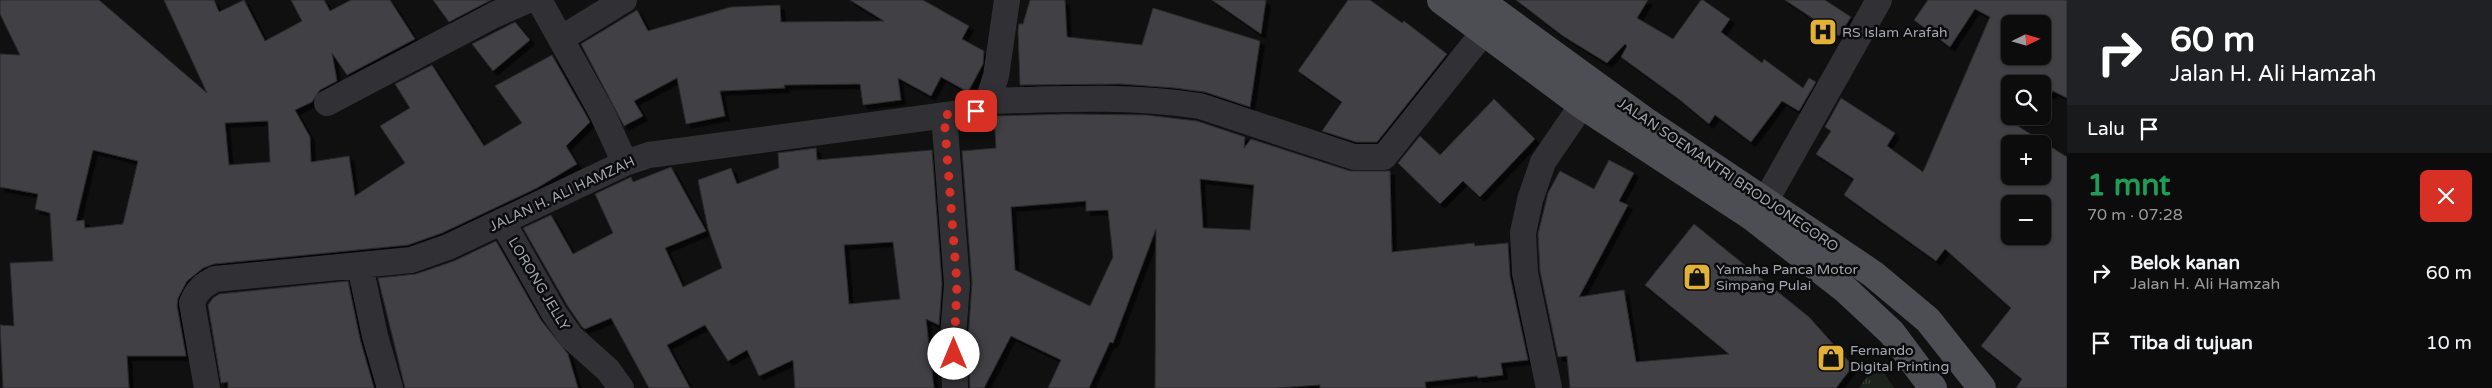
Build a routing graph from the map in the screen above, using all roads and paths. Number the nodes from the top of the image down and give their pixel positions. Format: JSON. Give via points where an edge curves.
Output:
{"nodes":[{"id":1,"x":528,"y":0,"type":"edge"},
{"id":2,"x":539,"y":0,"type":"edge"},
{"id":3,"x":624,"y":0,"type":"edge"},
{"id":4,"x":1007,"y":0,"type":"edge"},
{"id":5,"x":1441,"y":0,"type":"edge"},
{"id":6,"x":1879,"y":0,"type":"edge"},
{"id":7,"x":1483,"y":1,"type":"edge"},
{"id":8,"x":1483,"y":32,"type":"junction"},
{"id":9,"x":562,"y":38,"type":"junction"},
{"id":10,"x":988,"y":101,"type":"junction"},
{"id":11,"x":327,"y":103,"type":"dead end"},
{"id":12,"x":1582,"y":106,"type":"junction"},
{"id":13,"x":944,"y":115,"type":"junction"},
{"id":14,"x":625,"y":163,"type":"junction"},
{"id":15,"x":1766,"y":200,"type":"junction"},
{"id":16,"x":502,"y":221,"type":"junction"},
{"id":17,"x":360,"y":266,"type":"junction"},
{"id":18,"x":207,"y":388,"type":"edge"},
{"id":19,"x":390,"y":388,"type":"edge"},
{"id":20,"x":621,"y":388,"type":"edge"},
{"id":21,"x":955,"y":388,"type":"edge"},
{"id":22,"x":1549,"y":388,"type":"edge"},
{"id":23,"x":1933,"y":388,"type":"edge"},
{"id":24,"x":1982,"y":388,"type":"edge"}],
"edges":[{"from":1,"to":11,"type":"street","via":[[477,23]]},
{"from":2,"to":9,"type":"street"},
{"from":3,"to":9,"type":"street"},
{"from":4,"to":10,"type":"street","via":[[996,76]]},
{"from":5,"to":8,"type":"main road","name":"JALAN SOEMANTRI BRODJONEGORO"},
{"from":6,"to":15,"type":"street"},
{"from":7,"to":15,"type":"main road","name":"JALAN SOEMANTRI BRODJONEGORO","via":[[1644,120]]},
{"from":8,"to":10,"type":"street","via":[[1384,157],[1354,157],[1200,106],[1176,102],[1108,99]]},
{"from":8,"to":12,"type":"main road","name":"JALAN SOEMANTRI BRODJONEGORO"},
{"from":9,"to":14,"type":"street"},
{"from":10,"to":13,"type":"street","name":"JALAN H. ALI HAMZAH","via":[[976,111]]},
{"from":12,"to":22,"type":"street","via":[[1543,162],[1523,233],[1526,281]]},
{"from":12,"to":23,"type":"main road","name":"JALAN SOEMANTRI BRODJONEGORO","via":[[1751,216],[1846,290],[1892,334]]},
{"from":13,"to":14,"type":"street","name":"JALAN H. ALI HAMZAH","via":[[649,155]]},
{"from":13,"to":21,"type":"street","via":[[957,284],[953,336]]},
{"from":14,"to":16,"type":"street","name":"JALAN H. ALI HAMZAH"},
{"from":15,"to":24,"type":"main road","name":"JALAN SOEMANTRI BRODJONEGORO","via":[[1873,274],[1928,320]]},
{"from":16,"to":17,"type":"street","name":"JALAN H. ALI HAMZAH","via":[[448,247],[411,260]]},
{"from":16,"to":20,"type":"street","name":"LORONG JELLY","via":[[571,337],[608,370]]},
{"from":17,"to":18,"type":"street","name":"JALAN H. ALI HAMZAH","via":[[215,279],[205,284],[196,292],[192,303]]},
{"from":17,"to":19,"type":"street"}]}
